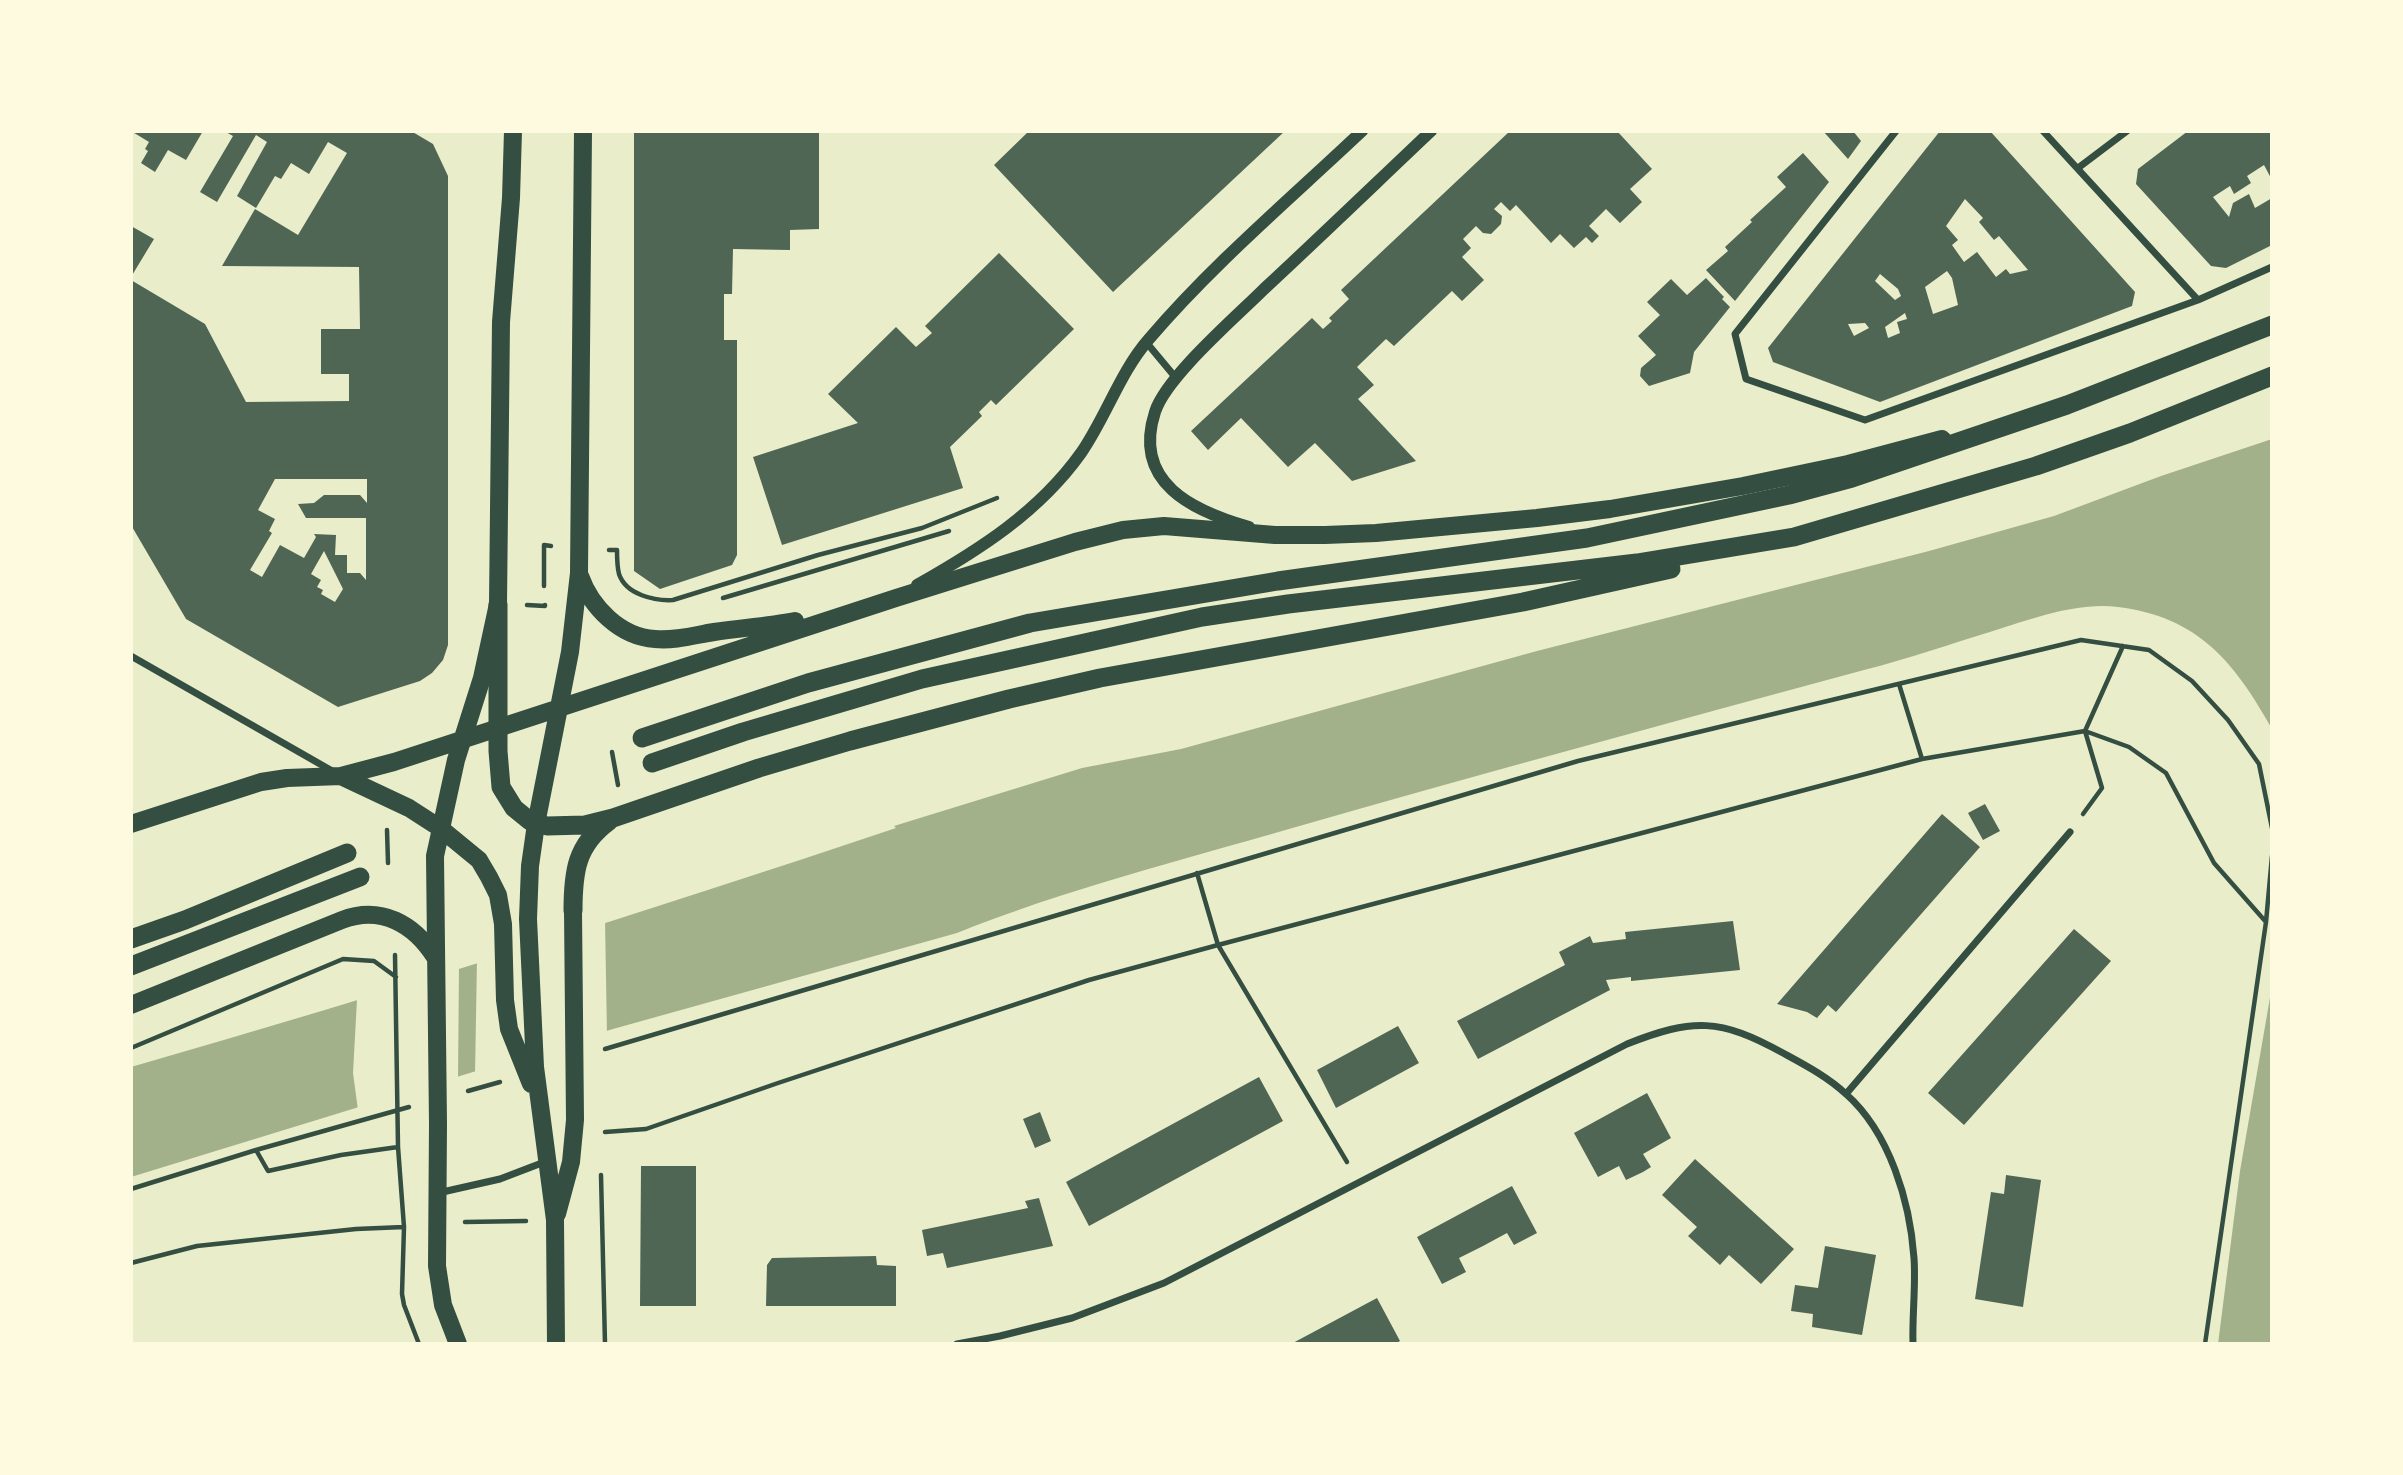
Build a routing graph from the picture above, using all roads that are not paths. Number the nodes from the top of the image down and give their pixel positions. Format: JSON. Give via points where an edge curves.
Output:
{"nodes":[{"id":1,"x":513,"y":131,"type":"edge"},
{"id":2,"x":583,"y":131,"type":"edge"},
{"id":3,"x":1362,"y":131,"type":"edge"},
{"id":4,"x":1431,"y":131,"type":"edge"},
{"id":5,"x":1896,"y":131,"type":"edge"},
{"id":6,"x":2043,"y":131,"type":"edge"},
{"id":7,"x":2127,"y":131,"type":"edge"},
{"id":8,"x":2078,"y":168,"type":"junction"},
{"id":9,"x":2272,"y":267,"type":"edge"},
{"id":10,"x":2198,"y":300,"type":"junction"},
{"id":11,"x":2272,"y":325,"type":"edge"},
{"id":12,"x":1146,"y":342,"type":"junction"},
{"id":13,"x":2272,"y":376,"type":"edge"},
{"id":14,"x":1176,"y":378,"type":"junction"},
{"id":15,"x":2067,"y":405,"type":"junction"},
{"id":16,"x":1275,"y":535,"type":"junction"},
{"id":17,"x":1794,"y":537,"type":"junction"},
{"id":18,"x":579,"y":573,"type":"junction"},
{"id":19,"x":896,"y":598,"type":"junction"},
{"id":20,"x":498,"y":604,"type":"junction"},
{"id":21,"x":850,"y":612,"type":"junction"},
{"id":22,"x":131,"y":656,"type":"edge"},
{"id":23,"x":560,"y":706,"type":"junction"},
{"id":24,"x":498,"y":727,"type":"junction"},
{"id":25,"x":463,"y":738,"type":"junction"},
{"id":26,"x":642,"y":738,"type":"dead end"},
{"id":27,"x":652,"y":763,"type":"dead end"},
{"id":28,"x":341,"y":776,"type":"junction"},
{"id":29,"x":613,"y":818,"type":"junction"},
{"id":30,"x":131,"y":824,"type":"edge"},
{"id":31,"x":536,"y":824,"type":"junction"},
{"id":32,"x":440,"y":828,"type":"junction"},
{"id":33,"x":2070,"y":832,"type":"road end"},
{"id":34,"x":347,"y":853,"type":"dead end"},
{"id":35,"x":360,"y":877,"type":"dead end"},
{"id":36,"x":573,"y":911,"type":"joint"},
{"id":37,"x":131,"y":939,"type":"edge"},
{"id":38,"x":435,"y":957,"type":"junction"},
{"id":39,"x":131,"y":967,"type":"edge"},
{"id":40,"x":131,"y":1005,"type":"edge"},
{"id":41,"x":1846,"y":1094,"type":"junction"},
{"id":42,"x":541,"y":1105,"type":"junction"},
{"id":43,"x":548,"y":1161,"type":"junction"},
{"id":44,"x":437,"y":1193,"type":"junction"},
{"id":45,"x":555,"y":1220,"type":"junction"},
{"id":46,"x":458,"y":1344,"type":"edge"},
{"id":47,"x":556,"y":1344,"type":"edge"},
{"id":48,"x":957,"y":1344,"type":"edge"},
{"id":49,"x":1913,"y":1344,"type":"edge"}],
"edges":[{"from":1,"to":20,"type":"main road","via":[[501,322]]},
{"from":2,"to":18,"type":"main road"},
{"from":3,"to":12,"type":"street","via":[[1190,293]]},
{"from":4,"to":14,"type":"street"},
{"from":5,"to":10,"type":"street","via":[[1735,334],[1746,379],[1865,420]]},
{"from":6,"to":8,"type":"street"},
{"from":7,"to":8,"type":"street"},
{"from":8,"to":10,"type":"street"},
{"from":9,"to":10,"type":"street"},
{"from":11,"to":15,"type":"highway"},
{"from":12,"to":14,"type":"street"},
{"from":12,"to":19,"type":"street","via":[[1082,452],[1054,487],[996,537]]},
{"from":13,"to":17,"type":"highway","via":[[2036,466]]},
{"from":14,"to":16,"type":"street","via":[[1155,411],[1150,432],[1160,477],[1192,506]]},
{"from":15,"to":16,"type":"main road","via":[[1848,464],[1622,507],[1400,531]]},
{"from":15,"to":26,"type":"highway","via":[[1789,495],[1587,538],[1278,581],[1030,623],[808,683]]},
{"from":16,"to":19,"type":"main road","via":[[1164,526],[1123,530]]},
{"from":17,"to":27,"type":"highway","via":[[1637,563],[1202,617],[922,680]]},
{"from":17,"to":29,"type":"highway","via":[[1522,602],[1100,678],[1009,699],[772,764]]},
{"from":18,"to":21,"type":"main road","via":[[600,612],[641,637],[656,640]]},
{"from":18,"to":23,"type":"main road"},
{"from":19,"to":21,"type":"main road"},
{"from":20,"to":24,"type":"highway"},
{"from":20,"to":25,"type":"main road"},
{"from":21,"to":23,"type":"main road"},
{"from":22,"to":28,"type":"street"},
{"from":23,"to":24,"type":"main road"},
{"from":23,"to":31,"type":"main road"},
{"from":24,"to":25,"type":"main road"},
{"from":24,"to":31,"type":"highway","via":[[501,787],[522,817]]},
{"from":25,"to":28,"type":"main road"},
{"from":25,"to":32,"type":"main road"},
{"from":28,"to":30,"type":"main road","via":[[261,782]]},
{"from":28,"to":32,"type":"main road"},
{"from":29,"to":31,"type":"highway","via":[[584,825]]},
{"from":29,"to":36,"type":"highway","via":[[590,838],[579,857]]},
{"from":31,"to":42,"type":"main road","via":[[528,919]]},
{"from":32,"to":38,"type":"main road","via":[[434,869]]},
{"from":32,"to":42,"type":"main road","via":[[479,860],[498,895],[509,1029]]},
{"from":33,"to":41,"type":"street"},
{"from":34,"to":37,"type":"highway"},
{"from":35,"to":39,"type":"highway"},
{"from":36,"to":45,"type":"main road","via":[[575,1099],[571,1162]]},
{"from":38,"to":40,"type":"main road","via":[[418,934],[403,924],[362,914]]},
{"from":38,"to":44,"type":"main road"},
{"from":41,"to":48,"type":"street","via":[[1814,1070],[1744,1034],[1720,1026],[1676,1027],[1627,1044],[1164,1283],[1072,1318]]},
{"from":41,"to":49,"type":"street","via":[[1880,1137],[1903,1198],[1914,1261]]},
{"from":42,"to":43,"type":"main road"},
{"from":43,"to":44,"type":"street","via":[[500,1179]]},
{"from":43,"to":45,"type":"main road"},
{"from":44,"to":46,"type":"main road","via":[[438,1283]]},
{"from":45,"to":47,"type":"main road"}]}
